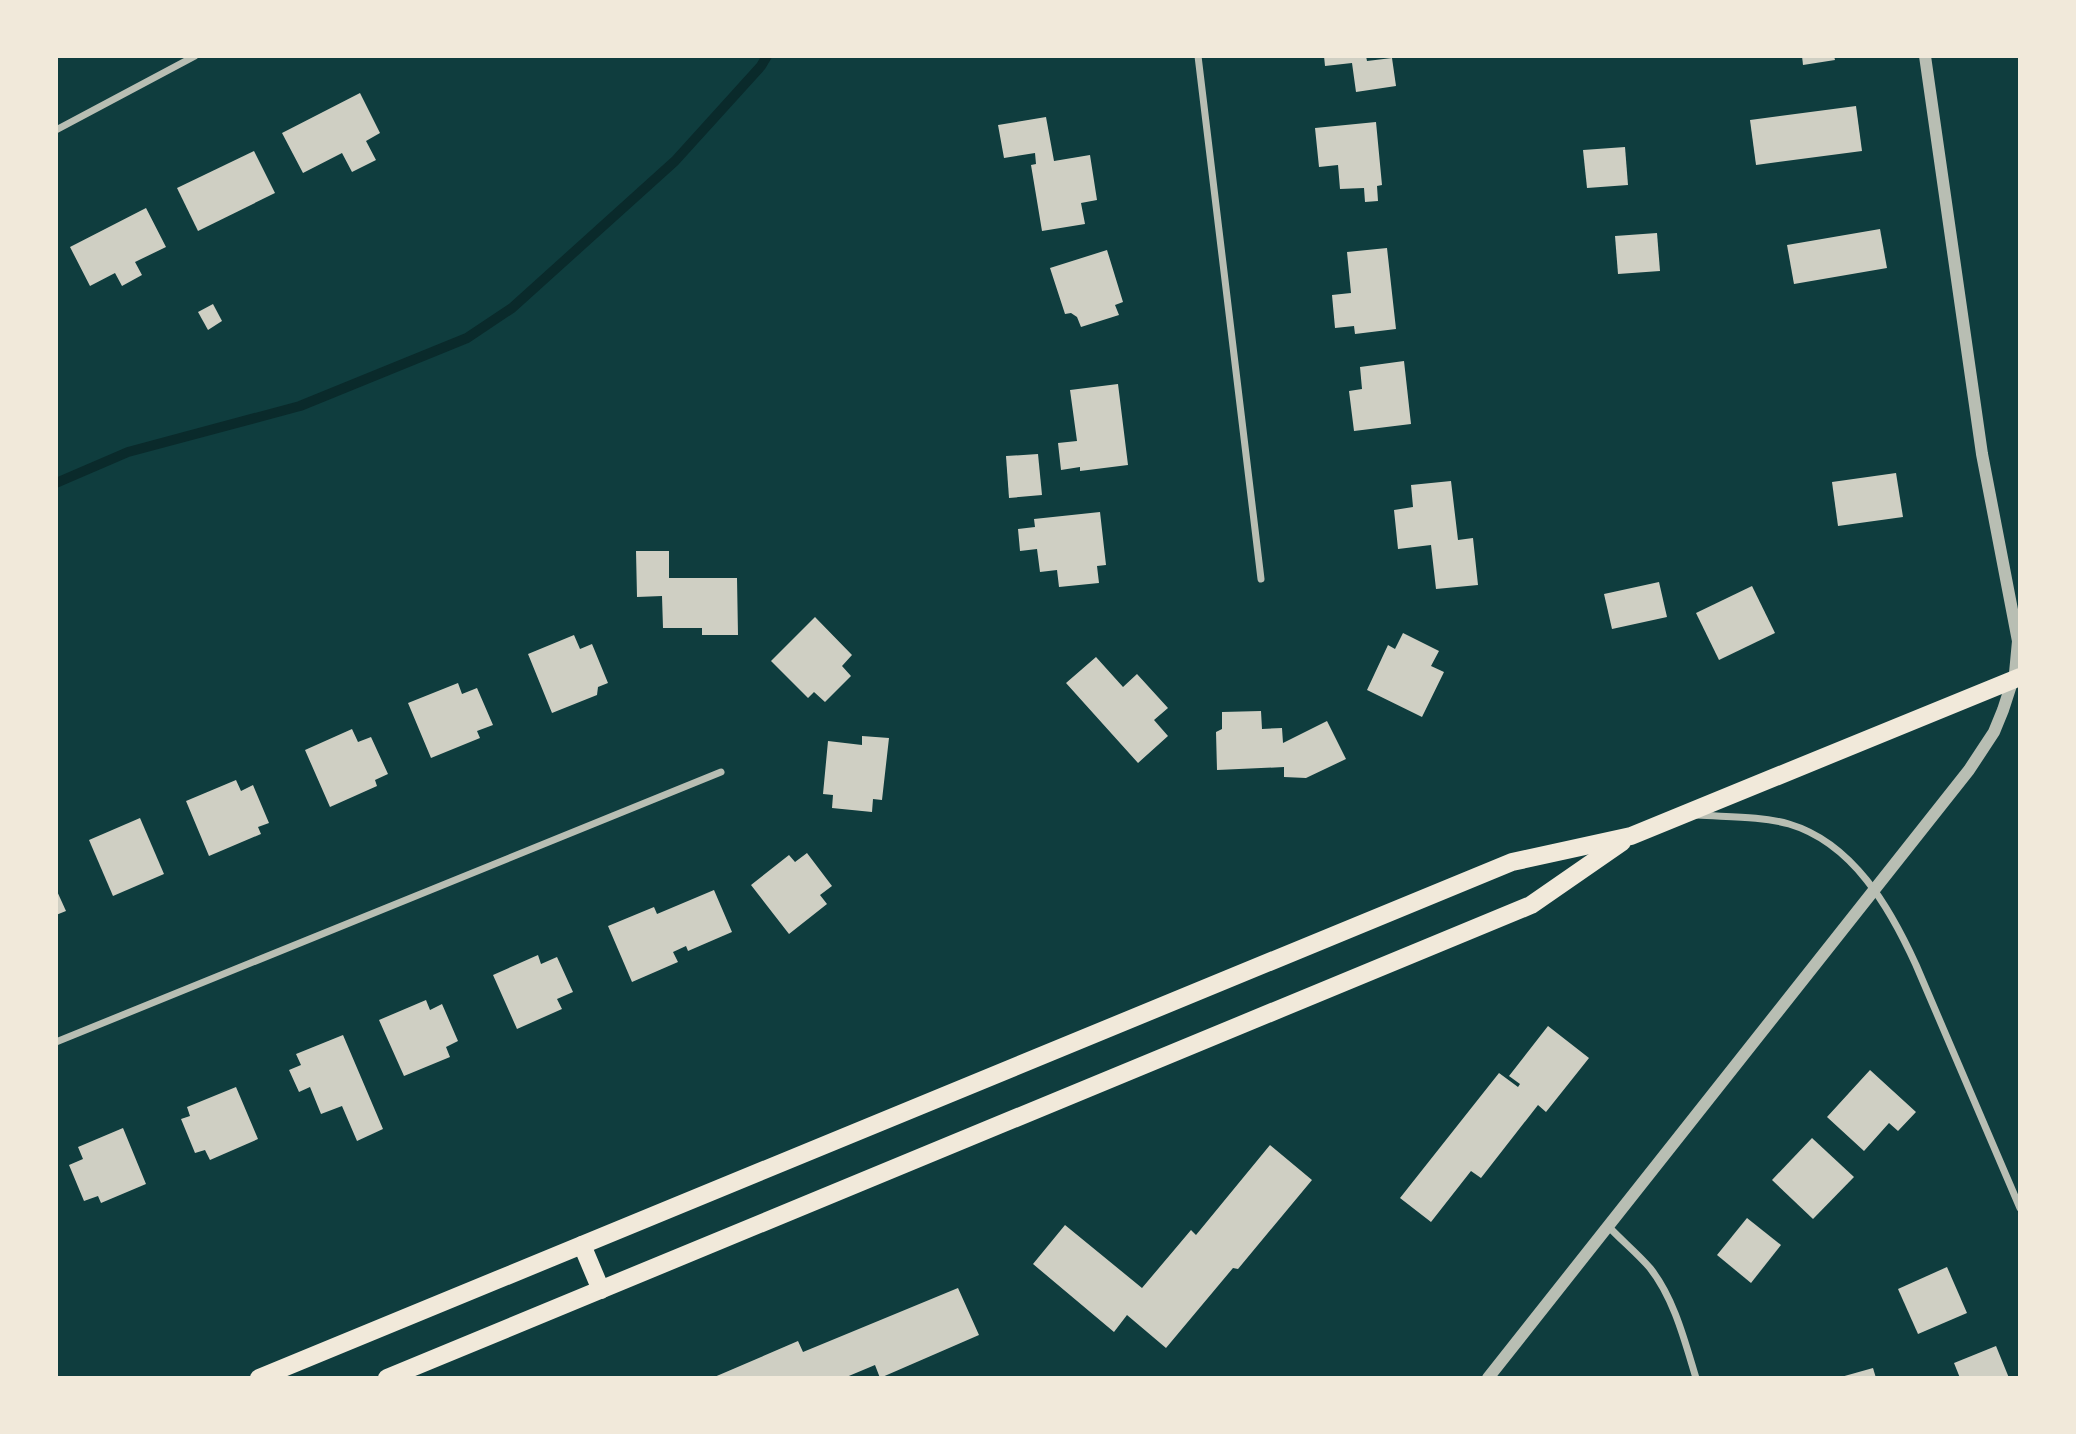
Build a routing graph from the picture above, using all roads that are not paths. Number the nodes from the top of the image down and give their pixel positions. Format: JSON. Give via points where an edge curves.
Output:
{"nodes":[{"id":1,"x":195,"y":56,"type":"edge"},
{"id":2,"x":1198,"y":56,"type":"edge"},
{"id":3,"x":1925,"y":56,"type":"edge"},
{"id":4,"x":56,"y":131,"type":"edge"},
{"id":5,"x":1261,"y":579,"type":"dead end"},
{"id":6,"x":2016,"y":679,"type":"edge"},
{"id":7,"x":721,"y":772,"type":"dead end"},
{"id":8,"x":1683,"y":814,"type":"junction"},
{"id":9,"x":1631,"y":836,"type":"junction"},
{"id":10,"x":1875,"y":890,"type":"junction"},
{"id":11,"x":56,"y":1042,"type":"edge"},
{"id":12,"x":2020,"y":1208,"type":"edge"},
{"id":13,"x":1608,"y":1226,"type":"junction"},
{"id":14,"x":582,"y":1245,"type":"junction"},
{"id":15,"x":601,"y":1290,"type":"junction"},
{"id":16,"x":259,"y":1378,"type":"edge"},
{"id":17,"x":387,"y":1378,"type":"edge"},
{"id":18,"x":1488,"y":1378,"type":"edge"},
{"id":19,"x":1696,"y":1378,"type":"edge"}],
"edges":[{"from":1,"to":4,"type":"street"},
{"from":2,"to":5,"type":"street"},
{"from":3,"to":6,"type":"street","via":[[1982,454],[2015,620]]},
{"from":6,"to":8,"type":"main road"},
{"from":6,"to":10,"type":"street","via":[[1980,754]]},
{"from":7,"to":11,"type":"street"},
{"from":8,"to":9,"type":"main road"},
{"from":8,"to":10,"type":"street","via":[[1777,822],[1806,830],[1846,858]]},
{"from":9,"to":14,"type":"main road","via":[[1512,862]]},
{"from":9,"to":15,"type":"main road","via":[[1531,905]]},
{"from":10,"to":12,"type":"street","via":[[1912,956]]},
{"from":10,"to":13,"type":"street"},
{"from":13,"to":18,"type":"street"},
{"from":13,"to":19,"type":"street","via":[[1661,1284]]},
{"from":14,"to":15,"type":"main road"},
{"from":14,"to":16,"type":"main road"},
{"from":15,"to":17,"type":"main road"}]}
